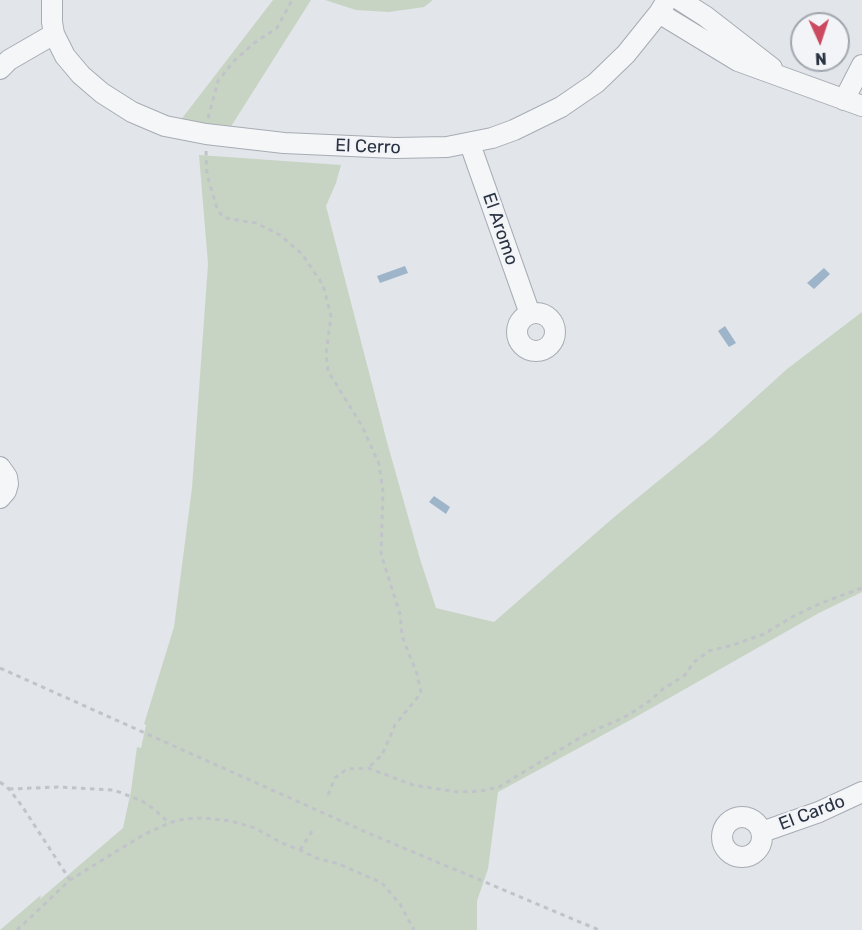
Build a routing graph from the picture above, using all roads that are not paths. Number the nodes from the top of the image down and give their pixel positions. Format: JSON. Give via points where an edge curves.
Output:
{"nodes":[{"id":1,"x":52,"y":0,"type":"edge"},
{"id":2,"x":680,"y":0,"type":"edge"},
{"id":3,"x":663,"y":6,"type":"edge"},
{"id":4,"x":54,"y":34,"type":"junction"},
{"id":5,"x":862,"y":65,"type":"edge"},
{"id":6,"x":0,"y":69,"type":"edge"},
{"id":7,"x":784,"y":77,"type":"junction"},
{"id":8,"x":853,"y":103,"type":"edge"},
{"id":9,"x":470,"y":144,"type":"junction"},
{"id":10,"x":530,"y":314,"type":"dead end"},
{"id":11,"x":0,"y":467,"type":"edge"},
{"id":12,"x":0,"y":498,"type":"edge"},
{"id":13,"x":862,"y":792,"type":"edge"},
{"id":14,"x":762,"y":832,"type":"dead end"}],
"edges":[{"from":1,"to":4,"type":"street"},
{"from":2,"to":7,"type":"street"},
{"from":3,"to":7,"type":"street","via":[[738,61]]},
{"from":3,"to":9,"type":"street","name":"El Cerro","via":[[626,54],[596,84],[514,130]]},
{"from":4,"to":6,"type":"street"},
{"from":4,"to":9,"type":"street","name":"El Cerro","via":[[65,56],[102,93],[165,126],[284,143],[364,148]]},
{"from":5,"to":8,"type":"street"},
{"from":7,"to":8,"type":"street"},
{"from":9,"to":10,"type":"street","name":"El Aromo"},
{"from":11,"to":12,"type":"street","via":[[8,484]]},
{"from":13,"to":14,"type":"street","name":"El Cardo"}]}
